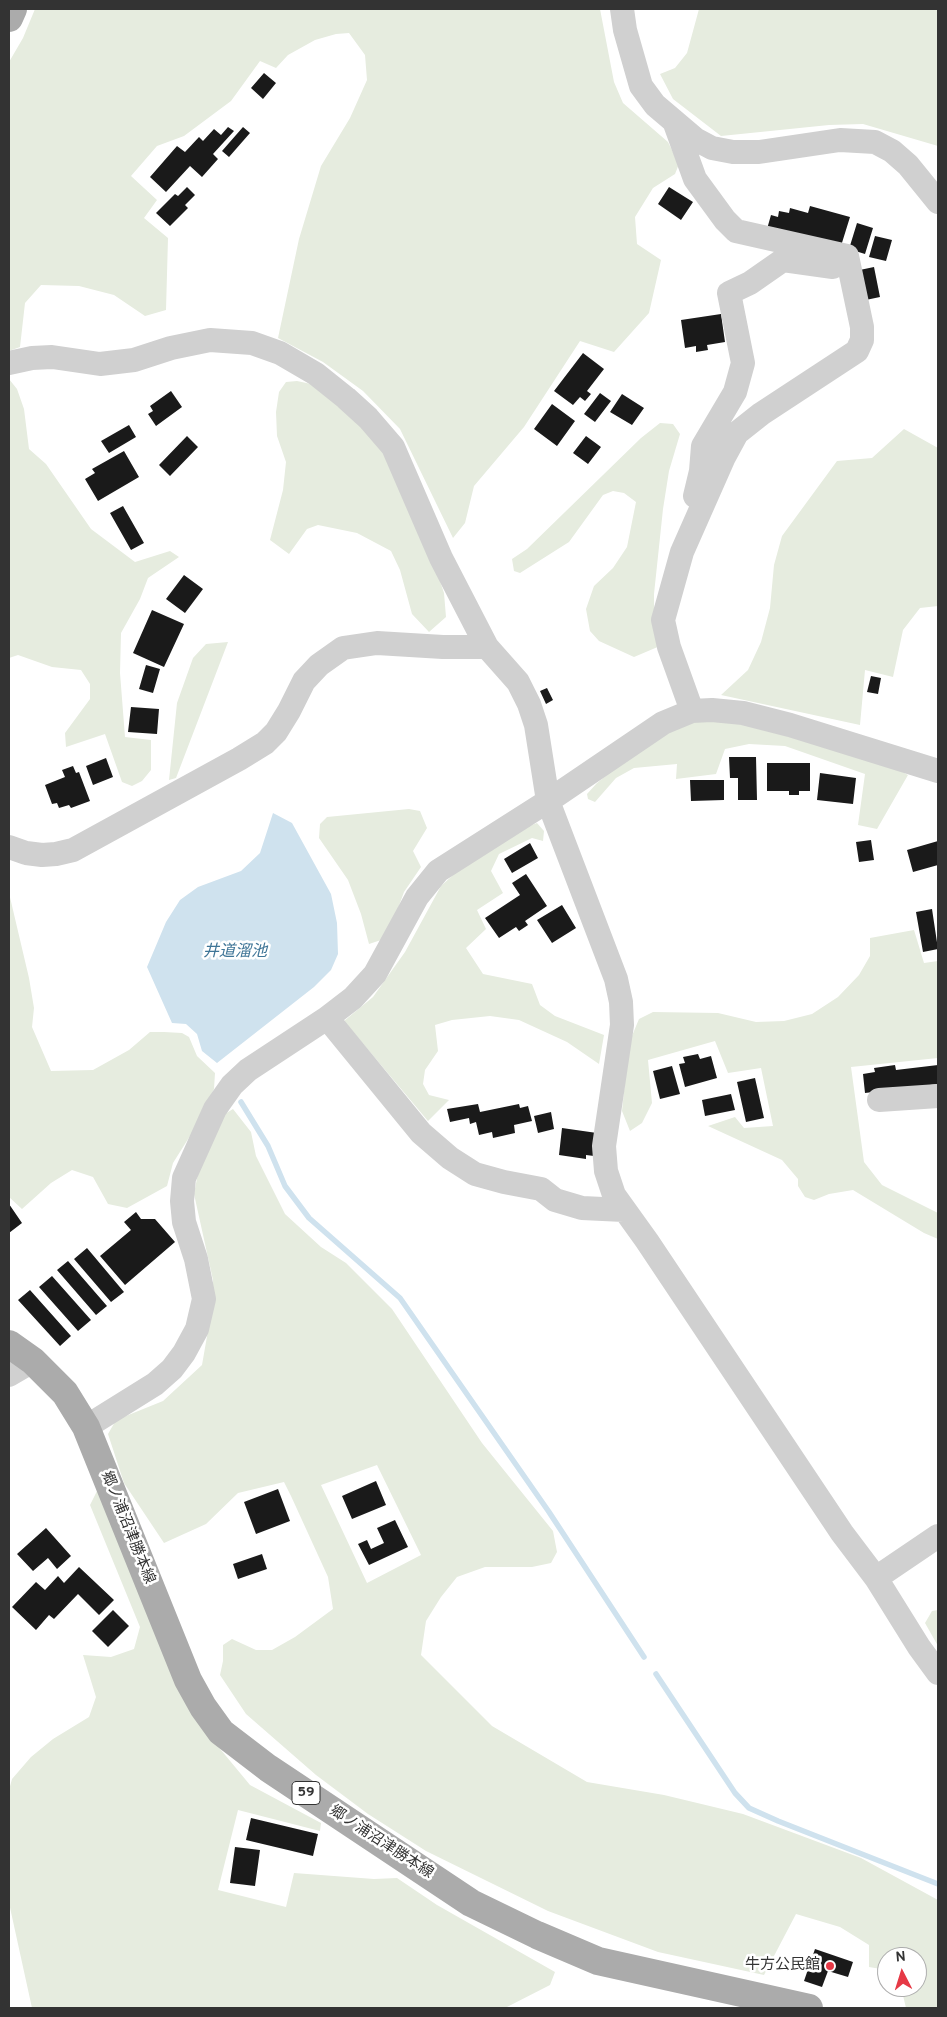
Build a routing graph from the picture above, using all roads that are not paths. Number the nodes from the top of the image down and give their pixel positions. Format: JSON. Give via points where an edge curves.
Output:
{"nodes":[{"id":1,"x":13,"y":9,"type":"edge"},
{"id":2,"x":622,"y":9,"type":"edge"},
{"id":3,"x":9,"y":18,"type":"edge"},
{"id":4,"x":674,"y":121,"type":"junction"},
{"id":5,"x":938,"y":202,"type":"edge"},
{"id":6,"x":850,"y":270,"type":"junction"},
{"id":7,"x":9,"y":363,"type":"edge"},
{"id":8,"x":682,"y":552,"type":"junction"},
{"id":9,"x":487,"y":647,"type":"junction"},
{"id":10,"x":692,"y":711,"type":"junction"},
{"id":11,"x":938,"y":771,"type":"edge"},
{"id":12,"x":548,"y":801,"type":"junction"},
{"id":13,"x":9,"y":847,"type":"edge"},
{"id":14,"x":327,"y":1018,"type":"junction"},
{"id":15,"x":938,"y":1096,"type":"edge"},
{"id":16,"x":879,"y":1100,"type":"dead end"},
{"id":17,"x":624,"y":1210,"type":"junction"},
{"id":18,"x":9,"y":1344,"type":"edge"},
{"id":19,"x":33,"y":1361,"type":"junction"},
{"id":20,"x":9,"y":1375,"type":"edge"},
{"id":21,"x":86,"y":1426,"type":"junction"},
{"id":22,"x":938,"y":1536,"type":"edge"},
{"id":23,"x":876,"y":1578,"type":"junction"},
{"id":24,"x":938,"y":1673,"type":"edge"},
{"id":25,"x":758,"y":2003,"type":"edge"},
{"id":26,"x":809,"y":2008,"type":"edge"}],
"edges":[{"from":1,"to":3,"type":"main road"},
{"from":2,"to":4,"type":"street","via":[[641,86]]},
{"from":4,"to":5,"type":"street","via":[[695,139],[712,148],[733,152],[759,152],[840,140],[875,142],[908,165]]},
{"from":4,"to":6,"type":"street","via":[[696,179],[736,231],[847,256]]},
{"from":6,"to":8,"type":"street","via":[[862,327],[862,340],[857,351],[737,433]]},
{"from":6,"to":8,"type":"street","via":[[783,260],[729,293],[742,363],[735,392],[703,446],[692,510],[682,534]]},
{"from":7,"to":9,"type":"street","via":[[52,357],[82,363],[119,363],[210,340],[252,343],[294,360],[346,398],[393,447],[441,558]]},
{"from":8,"to":10,"type":"street","via":[[663,620]]},
{"from":9,"to":12,"type":"street","via":[[518,682],[529,704],[536,725]]},
{"from":9,"to":13,"type":"street","via":[[377,643],[343,648],[319,664],[304,681],[280,725],[266,743],[73,850],[42,855]]},
{"from":10,"to":11,"type":"street","via":[[743,713]]},
{"from":10,"to":12,"type":"street","via":[[662,723]]},
{"from":12,"to":14,"type":"street","via":[[438,871],[416,897],[376,974]]},
{"from":12,"to":17,"type":"street","via":[[616,978],[621,1002],[622,1026],[604,1146],[606,1171],[614,1195]]},
{"from":14,"to":17,"type":"street","via":[[421,1133],[450,1158],[475,1174],[541,1189],[555,1200],[582,1208]]},
{"from":14,"to":21,"type":"street","via":[[248,1070],[215,1109],[184,1178],[182,1201],[184,1222],[204,1299],[196,1329],[172,1369],[154,1384]]},
{"from":15,"to":16,"type":"street"},
{"from":17,"to":23,"type":"street"},
{"from":18,"to":19,"type":"main road","name":"郷ノ浦沼津勝本線","number":"59"},
{"from":19,"to":20,"type":"street"},
{"from":19,"to":21,"type":"main road","name":"郷ノ浦沼津勝本線","number":"59","via":[[64,1393]]},
{"from":21,"to":25,"type":"main road","name":"郷ノ浦沼津勝本線","number":"59","via":[[188,1680],[221,1732],[268,1768],[471,1903],[598,1961]]},
{"from":22,"to":23,"type":"street"},
{"from":23,"to":24,"type":"street"},
{"from":25,"to":26,"type":"main road","name":"郷ノ浦沼津勝本線","number":"59"}]}
